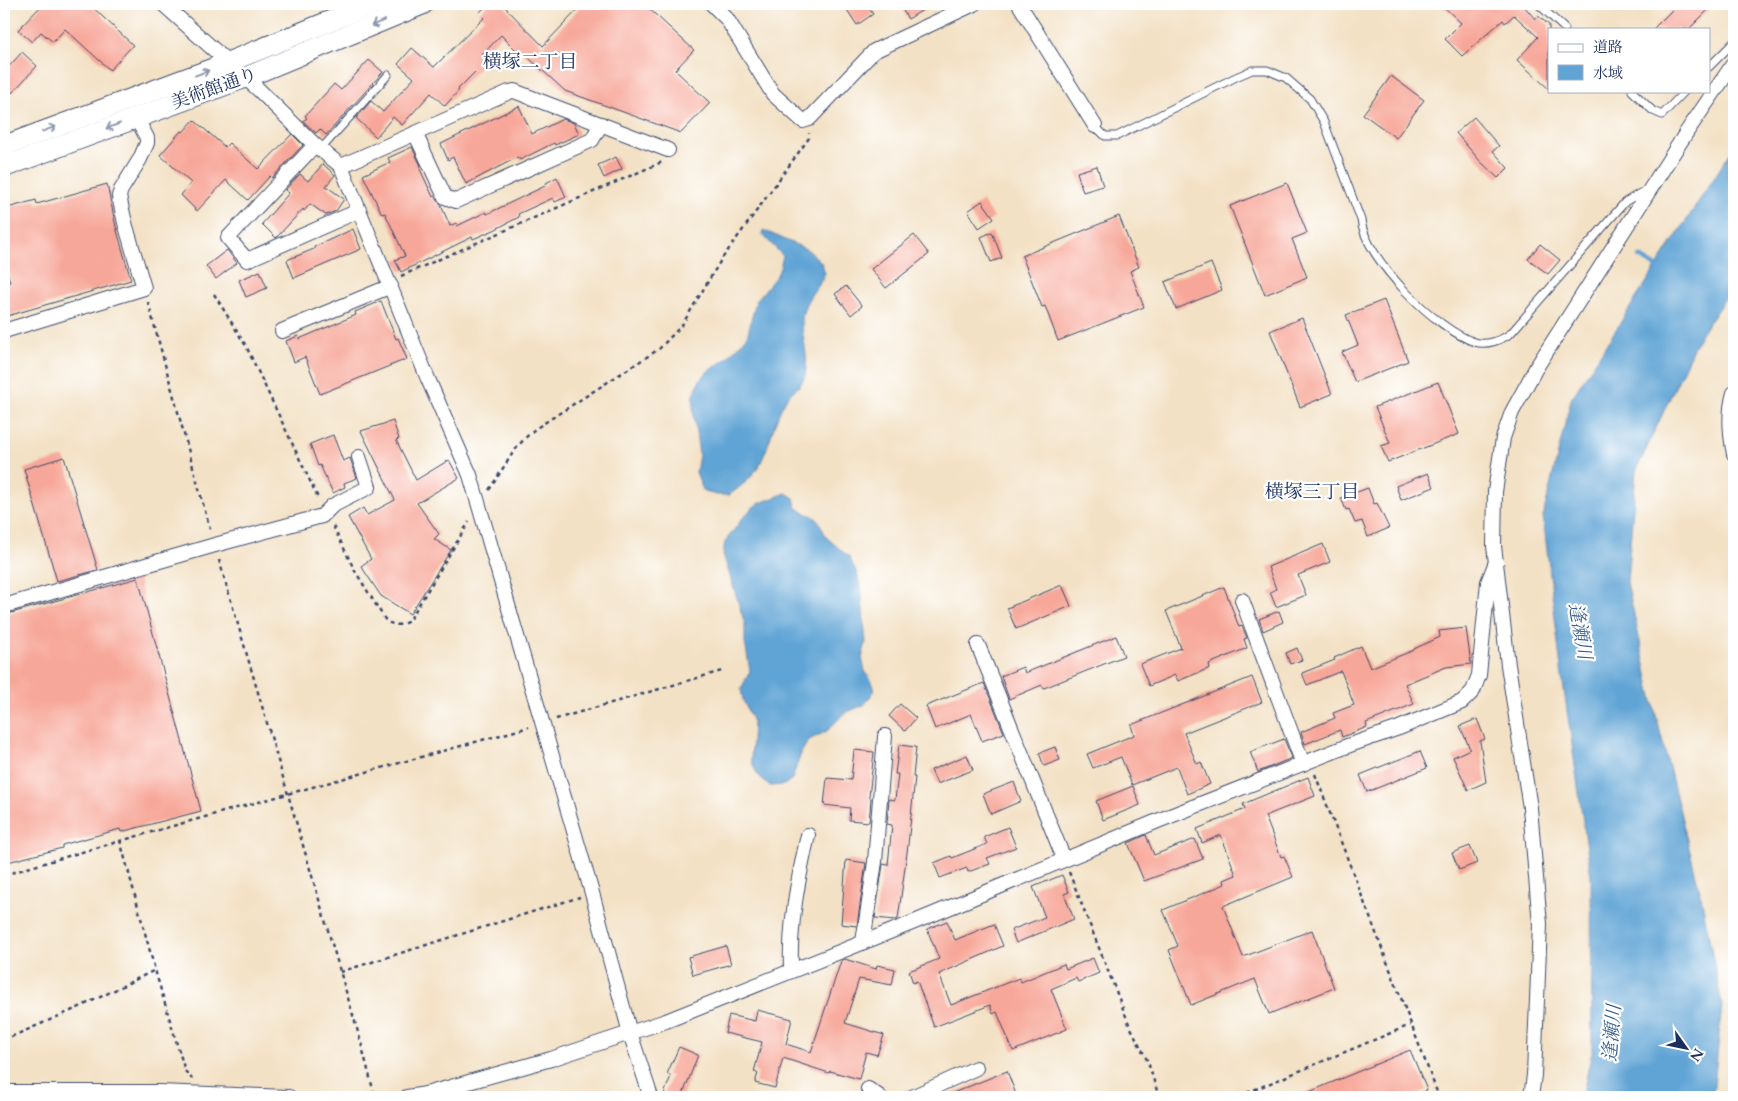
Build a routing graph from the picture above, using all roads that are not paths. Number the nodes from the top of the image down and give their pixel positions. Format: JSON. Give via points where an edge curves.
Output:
{"nodes":[{"id":1,"x":163,"y":4,"type":"edge"},
{"id":2,"x":372,"y":4,"type":"edge"},
{"id":3,"x":423,"y":4,"type":"edge"},
{"id":4,"x":712,"y":4,"type":"edge"},
{"id":5,"x":974,"y":4,"type":"edge"},
{"id":6,"x":1019,"y":4,"type":"edge"},
{"id":7,"x":1538,"y":4,"type":"edge"},
{"id":8,"x":1564,"y":28,"type":"edge"},
{"id":9,"x":1734,"y":42,"type":"edge"},
{"id":10,"x":227,"y":63,"type":"junction"},
{"id":11,"x":1734,"y":63,"type":"edge"},
{"id":12,"x":1710,"y":66,"type":"edge"},
{"id":13,"x":388,"y":75,"type":"dead end"},
{"id":14,"x":244,"y":78,"type":"junction"},
{"id":15,"x":1633,"y":92,"type":"edge"},
{"id":16,"x":1684,"y":92,"type":"edge"},
{"id":17,"x":136,"y":117,"type":"junction"},
{"id":18,"x":600,"y":124,"type":"junction"},
{"id":19,"x":1095,"y":126,"type":"joint"},
{"id":20,"x":415,"y":133,"type":"junction"},
{"id":21,"x":4,"y":146,"type":"edge"},
{"id":22,"x":318,"y":147,"type":"junction"},
{"id":23,"x":668,"y":150,"type":"road end"},
{"id":24,"x":340,"y":166,"type":"junction"},
{"id":25,"x":4,"y":167,"type":"edge"},
{"id":26,"x":1649,"y":192,"type":"junction"},
{"id":27,"x":358,"y":211,"type":"junction"},
{"id":28,"x":390,"y":283,"type":"junction"},
{"id":29,"x":4,"y":331,"type":"edge"},
{"id":30,"x":282,"y":331,"type":"dead end"},
{"id":31,"x":1734,"y":393,"type":"edge"},
{"id":32,"x":1734,"y":454,"type":"edge"},
{"id":33,"x":359,"y":457,"type":"dead end"},
{"id":34,"x":1496,"y":562,"type":"junction"},
{"id":35,"x":1242,"y":600,"type":"dead end"},
{"id":36,"x":4,"y":606,"type":"edge"},
{"id":37,"x":978,"y":645,"type":"dead end"},
{"id":38,"x":885,"y":736,"type":"dead end"},
{"id":39,"x":1307,"y":762,"type":"junction"},
{"id":40,"x":808,"y":835,"type":"dead end"},
{"id":41,"x":1064,"y":859,"type":"junction"},
{"id":42,"x":863,"y":942,"type":"junction"},
{"id":43,"x":791,"y":970,"type":"junction"},
{"id":44,"x":630,"y":1033,"type":"junction"},
{"id":45,"x":976,"y":1068,"type":"dead end"},
{"id":46,"x":868,"y":1089,"type":"dead end"},
{"id":47,"x":4,"y":1092,"type":"edge"},
{"id":48,"x":289,"y":1097,"type":"edge"},
{"id":49,"x":408,"y":1097,"type":"edge"},
{"id":50,"x":651,"y":1097,"type":"edge"},
{"id":51,"x":880,"y":1097,"type":"edge"},
{"id":52,"x":912,"y":1097,"type":"edge"},
{"id":53,"x":1531,"y":1097,"type":"edge"}],
"edges":[{"from":1,"to":10,"type":"street"},
{"from":2,"to":10,"type":"street","name":"美術館通り"},
{"from":3,"to":14,"type":"street","name":"美術館通り","one_way":true},
{"from":4,"to":5,"type":"street","via":[[727,19],[773,94],[803,121],[809,120],[874,51]]},
{"from":6,"to":19,"type":"street"},
{"from":7,"to":8,"type":"lane"},
{"from":9,"to":12,"type":"lane"},
{"from":10,"to":14,"type":"street"},
{"from":21,"to":10,"type":"street","name":"美術館通り","one_way":true},
{"from":11,"to":26,"type":"street"},
{"from":13,"to":22,"type":"lane"},
{"from":14,"to":17,"type":"street","name":"美術館通り"},
{"from":14,"to":22,"type":"street"},
{"from":15,"to":16,"type":"lane","via":[[1662,115]]},
{"from":17,"to":25,"type":"street","name":"美術館通り","one_way":true},
{"from":17,"to":29,"type":"street","via":[[147,143],[119,196],[144,288]]},
{"from":18,"to":20,"type":"street","via":[[514,91]]},
{"from":18,"to":20,"type":"street","via":[[592,140],[456,201],[445,197]]},
{"from":18,"to":23,"type":"street"},
{"from":19,"to":26,"type":"lane","via":[[1105,136],[1117,136],[1252,70],[1267,70],[1286,78],[1310,99],[1324,122],[1372,249],[1400,287],[1443,326],[1476,343],[1511,333],[1625,202],[1640,193]]},
{"from":20,"to":24,"type":"street"},
{"from":22,"to":24,"type":"street"},
{"from":22,"to":27,"type":"street","via":[[228,238],[247,260]]},
{"from":24,"to":27,"type":"street"},
{"from":26,"to":34,"type":"street","via":[[1536,368],[1512,412],[1503,438],[1495,492],[1493,533]]},
{"from":27,"to":28,"type":"street"},
{"from":28,"to":30,"type":"street"},
{"from":28,"to":44,"type":"street","via":[[470,474]]},
{"from":31,"to":32,"type":"street","via":[[1730,422]]},
{"from":33,"to":36,"type":"street","via":[[369,487],[332,506],[322,516]]},
{"from":34,"to":39,"type":"street","via":[[1488,582],[1479,675],[1468,697],[1455,705]]},
{"from":34,"to":53,"type":"street","via":[[1530,808],[1540,924]]},
{"from":35,"to":39,"type":"street"},
{"from":37,"to":41,"type":"street"},
{"from":38,"to":42,"type":"street","via":[[875,862]]},
{"from":39,"to":41,"type":"street"},
{"from":40,"to":43,"type":"street","via":[[793,910]]},
{"from":41,"to":42,"type":"street"},
{"from":42,"to":43,"type":"street"},
{"from":43,"to":44,"type":"street"},
{"from":44,"to":49,"type":"street","via":[[551,1059]]},
{"from":44,"to":50,"type":"street"},
{"from":45,"to":52,"type":"street"},
{"from":46,"to":51,"type":"street"},
{"from":47,"to":48,"type":"street","via":[[158,1092]]}]}
